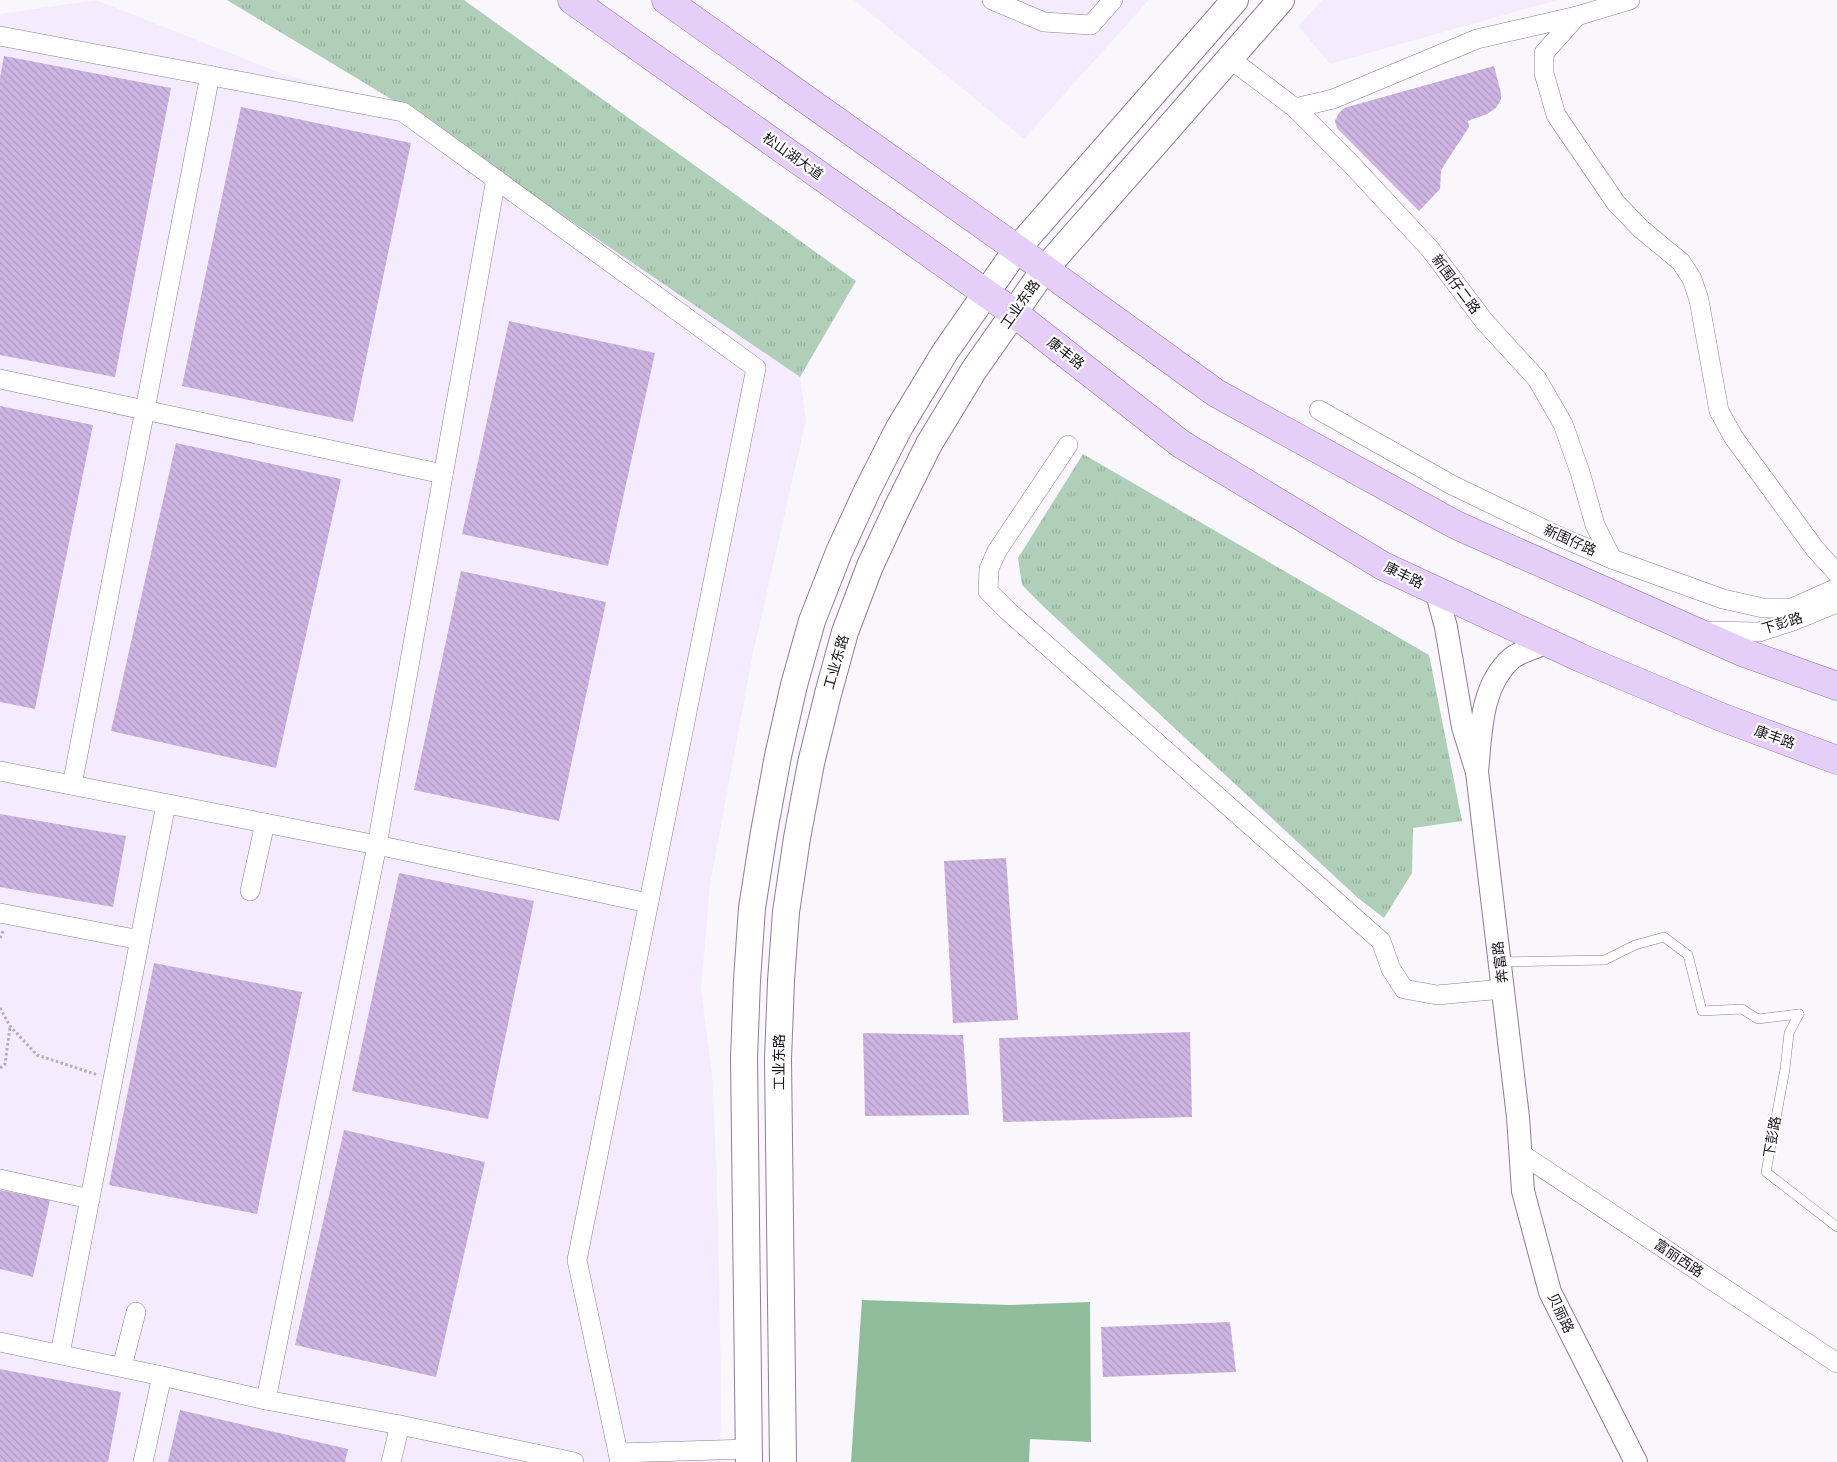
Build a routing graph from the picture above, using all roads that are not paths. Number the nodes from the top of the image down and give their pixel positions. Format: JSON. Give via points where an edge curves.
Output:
{"nodes":[{"id":1,"x":572,"y":0,"type":"edge"},
{"id":2,"x":666,"y":0,"type":"edge"},
{"id":3,"x":992,"y":0,"type":"edge"},
{"id":4,"x":1113,"y":0,"type":"edge"},
{"id":5,"x":1235,"y":0,"type":"edge"},
{"id":6,"x":1281,"y":0,"type":"edge"},
{"id":7,"x":1630,"y":0,"type":"edge"},
{"id":8,"x":1577,"y":16,"type":"junction"},
{"id":9,"x":0,"y":36,"type":"edge"},
{"id":10,"x":1229,"y":58,"type":"junction"},
{"id":11,"x":210,"y":75,"type":"junction"},
{"id":12,"x":1295,"y":108,"type":"junction"},
{"id":13,"x":496,"y":179,"type":"junction"},
{"id":14,"x":1017,"y":249,"type":"junction"},
{"id":15,"x":1044,"y":270,"type":"junction"},
{"id":16,"x":986,"y":293,"type":"junction"},
{"id":17,"x":1014,"y":312,"type":"junction"},
{"id":18,"x":0,"y":379,"type":"edge"},
{"id":19,"x":144,"y":410,"type":"junction"},
{"id":20,"x":1319,"y":410,"type":"dead end"},
{"id":21,"x":1068,"y":446,"type":"dead end"},
{"id":22,"x":443,"y":474,"type":"junction"},
{"id":23,"x":1612,"y":559,"type":"junction"},
{"id":24,"x":1837,"y":573,"type":"edge"},
{"id":25,"x":1837,"y":588,"type":"edge"},
{"id":26,"x":1436,"y":590,"type":"junction"},
{"id":27,"x":1837,"y":603,"type":"edge"},
{"id":28,"x":1694,"y":631,"type":"junction"},
{"id":29,"x":1548,"y":642,"type":"junction"},
{"id":30,"x":1837,"y":686,"type":"edge"},
{"id":31,"x":1837,"y":760,"type":"edge"},
{"id":32,"x":0,"y":771,"type":"edge"},
{"id":33,"x":1477,"y":772,"type":"junction"},
{"id":34,"x":72,"y":785,"type":"junction"},
{"id":35,"x":166,"y":804,"type":"junction"},
{"id":36,"x":265,"y":823,"type":"junction"},
{"id":37,"x":377,"y":845,"type":"junction"},
{"id":38,"x":250,"y":891,"type":"dead end"},
{"id":39,"x":648,"y":903,"type":"junction"},
{"id":40,"x":0,"y":913,"type":"edge"},
{"id":41,"x":140,"y":940,"type":"junction"},
{"id":42,"x":1500,"y":962,"type":"junction"},
{"id":43,"x":1503,"y":989,"type":"junction"},
{"id":44,"x":1520,"y":1152,"type":"junction"},
{"id":45,"x":0,"y":1179,"type":"edge"},
{"id":46,"x":90,"y":1199,"type":"junction"},
{"id":47,"x":1837,"y":1227,"type":"edge"},
{"id":48,"x":136,"y":1312,"type":"dead end"},
{"id":49,"x":0,"y":1342,"type":"edge"},
{"id":50,"x":60,"y":1354,"type":"junction"},
{"id":51,"x":1837,"y":1363,"type":"edge"},
{"id":52,"x":122,"y":1367,"type":"junction"},
{"id":53,"x":162,"y":1376,"type":"junction"},
{"id":54,"x":266,"y":1400,"type":"junction"},
{"id":55,"x":400,"y":1425,"type":"junction"},
{"id":56,"x":749,"y":1456,"type":"edge"},
{"id":57,"x":619,"y":1457,"type":"edge"},
{"id":58,"x":143,"y":1462,"type":"edge"},
{"id":59,"x":391,"y":1462,"type":"edge"},
{"id":60,"x":574,"y":1462,"type":"edge"},
{"id":61,"x":783,"y":1462,"type":"edge"},
{"id":62,"x":1636,"y":1462,"type":"edge"}],
"edges":[{"from":1,"to":16,"type":"main road","name":"松山湖大道"},
{"from":2,"to":14,"type":"main road"},
{"from":3,"to":4,"type":"street","via":[[1044,22],[1091,25]]},
{"from":5,"to":14,"type":"main road"},
{"from":6,"to":10,"type":"main road","name":"工业东路"},
{"from":7,"to":8,"type":"street"},
{"from":8,"to":12,"type":"street","via":[[1477,39],[1333,98]]},
{"from":8,"to":24,"type":"street","via":[[1544,53],[1544,73],[1556,115],[1616,203],[1681,262],[1692,279],[1699,300],[1719,411],[1734,438]]},
{"from":9,"to":11,"type":"street"},
{"from":10,"to":12,"type":"street","name":"新围仔二路"},
{"from":10,"to":15,"type":"main road","name":"工业东路"},
{"from":11,"to":13,"type":"street","via":[[403,112]]},
{"from":11,"to":19,"type":"street"},
{"from":12,"to":23,"type":"street","name":"新围仔二路","via":[[1430,249],[1484,321],[1538,379],[1563,424],[1595,525]]},
{"from":13,"to":22,"type":"street"},
{"from":13,"to":39,"type":"street","via":[[756,368]]},
{"from":14,"to":15,"type":"main road"},
{"from":14,"to":16,"type":"main road"},
{"from":15,"to":17,"type":"main road","name":"工业东路"},
{"from":15,"to":28,"type":"main road","via":[[1216,393],[1456,525]]},
{"from":16,"to":17,"type":"main road","name":"松山湖大道"},
{"from":16,"to":56,"type":"main road","via":[[945,352],[899,428],[839,552],[812,621],[778,756],[752,908],[747,980],[744,1058]]},
{"from":17,"to":26,"type":"main road","name":"康丰路","via":[[1181,444],[1383,566]]},
{"from":17,"to":61,"type":"main road","name":"工业东路","via":[[929,444],[870,566],[845,632],[811,763],[786,912],[781,981],[778,1059]]},
{"from":18,"to":19,"type":"street"},
{"from":19,"to":22,"type":"street"},
{"from":19,"to":34,"type":"street"},
{"from":20,"to":23,"type":"street","name":"新围仔路","via":[[1452,485]]},
{"from":21,"to":43,"type":"street","via":[[996,551],[989,569],[988,591],[1381,941],[1391,969],[1404,990],[1437,995]]},
{"from":22,"to":37,"type":"street"},
{"from":23,"to":25,"type":"street","name":"新围仔路","via":[[1723,599],[1763,608],[1792,608]]},
{"from":26,"to":29,"type":"main road","name":"康丰路"},
{"from":26,"to":33,"type":"street","via":[[1446,627],[1463,727]]},
{"from":27,"to":28,"type":"street","name":"下彭路","via":[[1760,632]]},
{"from":28,"to":30,"type":"main road"},
{"from":29,"to":31,"type":"main road","name":"康丰路","via":[[1721,718]]},
{"from":29,"to":33,"type":"street","via":[[1513,657],[1496,677],[1482,717]]},
{"from":32,"to":34,"type":"street"},
{"from":33,"to":42,"type":"street","name":"奔富路"},
{"from":34,"to":35,"type":"street"},
{"from":35,"to":36,"type":"street"},
{"from":35,"to":41,"type":"street"},
{"from":36,"to":37,"type":"street"},
{"from":36,"to":38,"type":"street"},
{"from":37,"to":39,"type":"street"},
{"from":37,"to":54,"type":"street"},
{"from":39,"to":57,"type":"street","via":[[577,1260]]},
{"from":40,"to":41,"type":"street"},
{"from":41,"to":46,"type":"street"},
{"from":42,"to":43,"type":"street","name":"奔富路"},
{"from":42,"to":47,"type":"lane","name":"下彭路","via":[[1605,960],[1635,945],[1664,937],[1688,956],[1702,1011],[1742,1009],[1758,1019],[1799,1014],[1789,1033],[1766,1172]]},
{"from":43,"to":44,"type":"street","name":"奔富路"},
{"from":44,"to":51,"type":"street","name":"富丽西路"},
{"from":44,"to":62,"type":"street","name":"贝丽路","via":[[1523,1191],[1550,1292]]},
{"from":45,"to":46,"type":"street"},
{"from":46,"to":50,"type":"street"},
{"from":48,"to":52,"type":"street"},
{"from":49,"to":50,"type":"street"},
{"from":50,"to":52,"type":"street"},
{"from":52,"to":53,"type":"street"},
{"from":53,"to":54,"type":"street"},
{"from":53,"to":58,"type":"street"},
{"from":54,"to":55,"type":"street"},
{"from":55,"to":59,"type":"street"},
{"from":55,"to":60,"type":"street"},
{"from":56,"to":57,"type":"street"}]}
